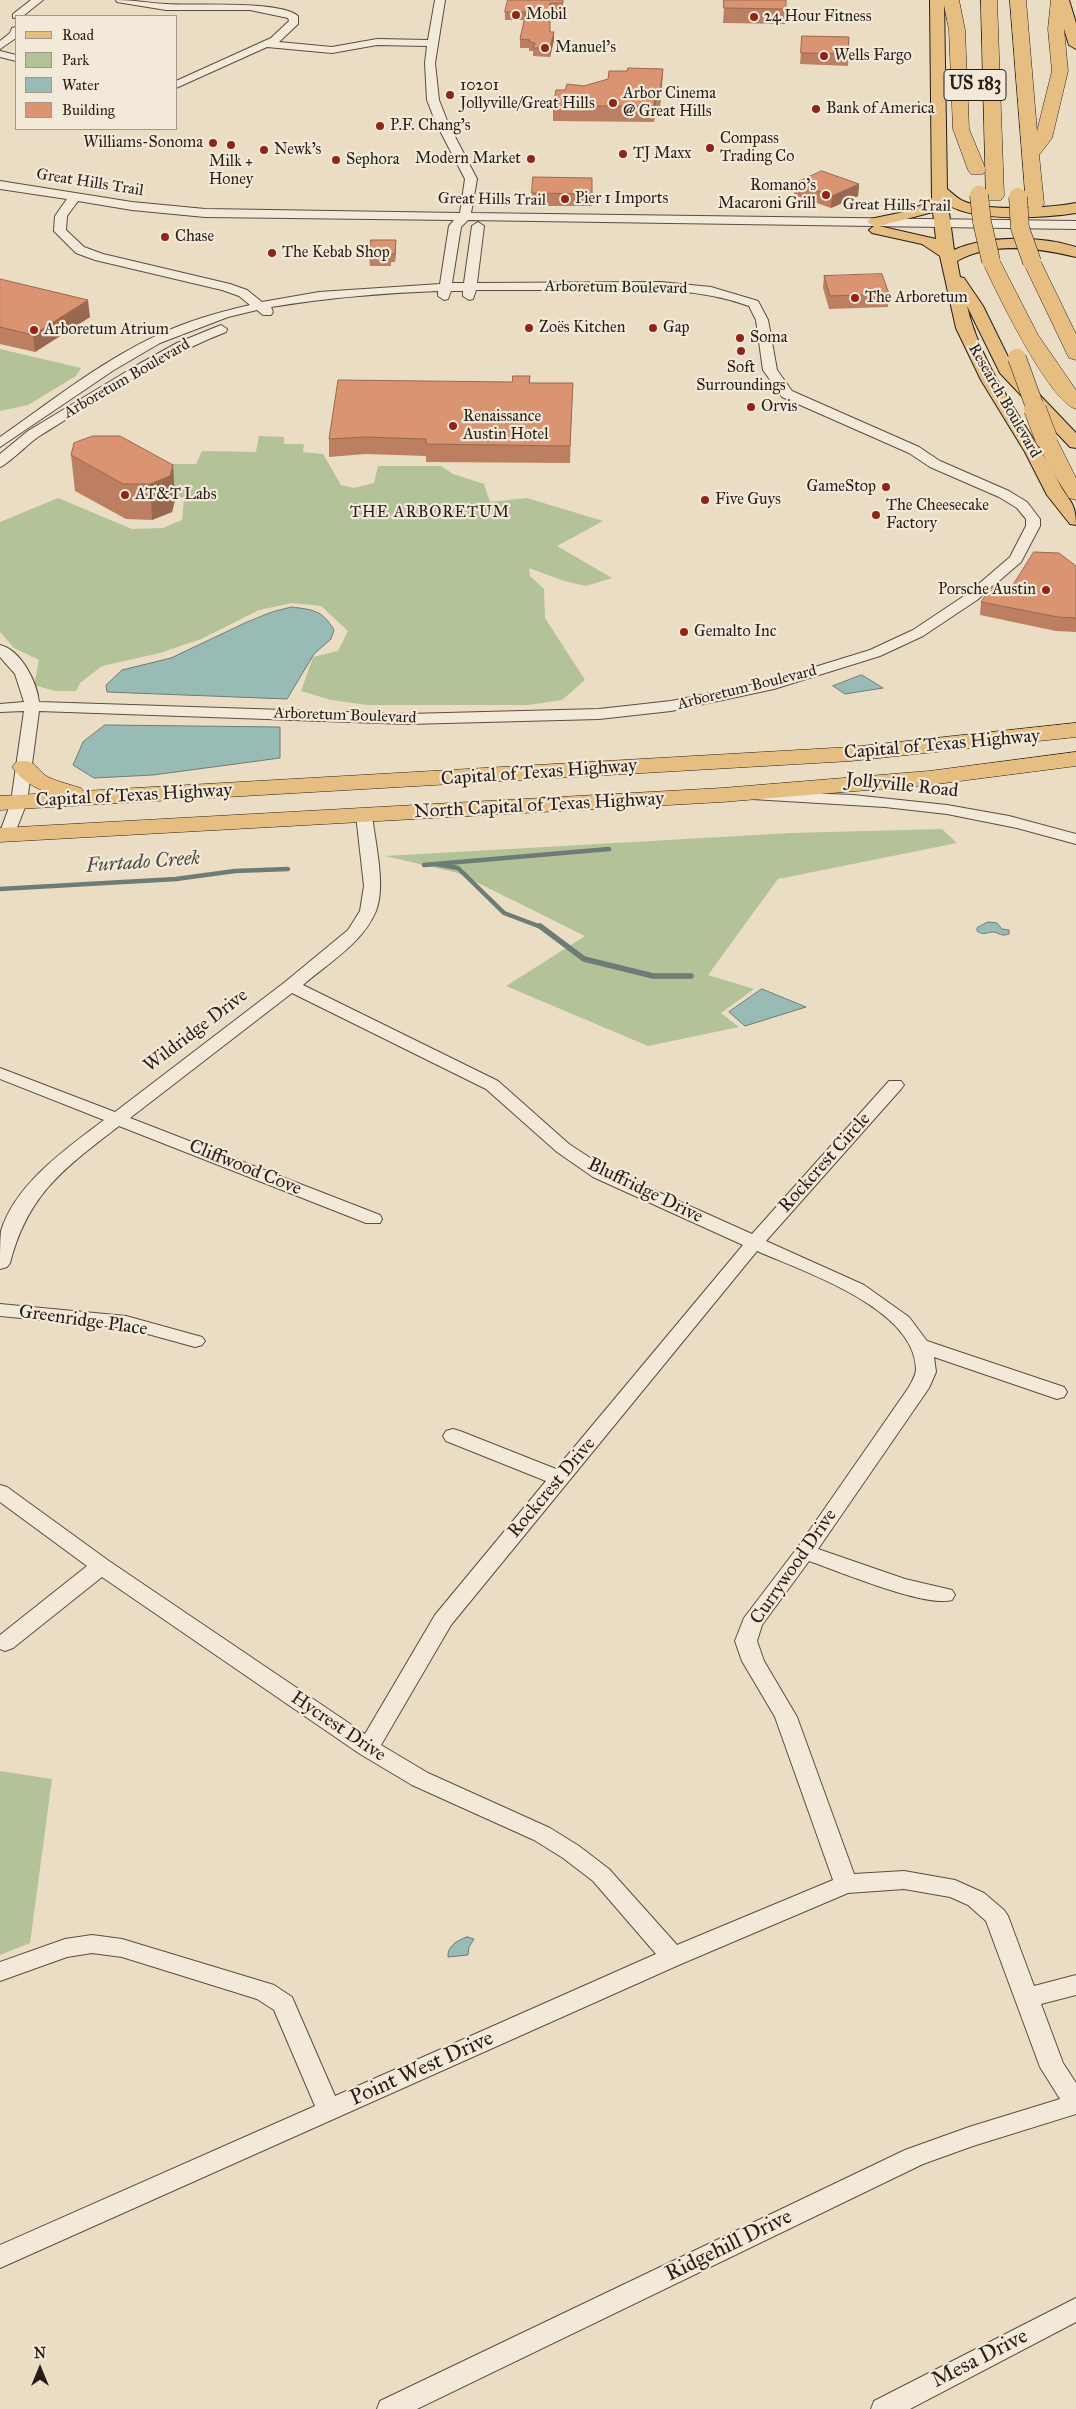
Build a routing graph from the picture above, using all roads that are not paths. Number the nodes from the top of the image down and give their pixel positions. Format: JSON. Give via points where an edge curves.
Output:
{"nodes":[{"id":1,"x":38,"y":0,"type":"edge"},
{"id":2,"x":122,"y":0,"type":"edge"},
{"id":3,"x":440,"y":0,"type":"edge"},
{"id":4,"x":937,"y":0,"type":"edge"},
{"id":5,"x":951,"y":0,"type":"edge"},
{"id":6,"x":974,"y":0,"type":"edge"},
{"id":7,"x":989,"y":0,"type":"edge"},
{"id":8,"x":1008,"y":0,"type":"edge"},
{"id":9,"x":1018,"y":0,"type":"edge"},
{"id":10,"x":1060,"y":0,"type":"edge"},
{"id":11,"x":18,"y":15,"type":"edge"},
{"id":12,"x":15,"y":34,"type":"edge"},
{"id":13,"x":270,"y":42,"type":"junction"},
{"id":14,"x":432,"y":42,"type":"junction"},
{"id":15,"x":1076,"y":45,"type":"edge"},
{"id":16,"x":0,"y":46,"type":"edge"},
{"id":17,"x":0,"y":54,"type":"edge"},
{"id":18,"x":15,"y":58,"type":"edge"},
{"id":19,"x":975,"y":70,"type":"dead end"},
{"id":20,"x":178,"y":85,"type":"edge"},
{"id":21,"x":976,"y":90,"type":"dead end"},
{"id":22,"x":1032,"y":153,"type":"junction"},
{"id":23,"x":977,"y":170,"type":"junction"},
{"id":24,"x":0,"y":185,"type":"edge"},
{"id":25,"x":0,"y":194,"type":"edge"},
{"id":26,"x":987,"y":195,"type":"junction"},
{"id":27,"x":1026,"y":196,"type":"junction"},
{"id":28,"x":940,"y":197,"type":"junction"},
{"id":29,"x":72,"y":201,"type":"junction"},
{"id":30,"x":1076,"y":208,"type":"edge"},
{"id":31,"x":465,"y":216,"type":"junction"},
{"id":32,"x":1076,"y":225,"type":"edge"},
{"id":33,"x":455,"y":226,"type":"junction"},
{"id":34,"x":478,"y":226,"type":"junction"},
{"id":35,"x":876,"y":226,"type":"junction"},
{"id":36,"x":942,"y":227,"type":"junction"},
{"id":37,"x":1076,"y":234,"type":"edge"},
{"id":38,"x":1076,"y":252,"type":"edge"},
{"id":39,"x":999,"y":261,"type":"junction"},
{"id":40,"x":1040,"y":262,"type":"junction"},
{"id":41,"x":950,"y":263,"type":"junction"},
{"id":42,"x":445,"y":292,"type":"junction"},
{"id":43,"x":470,"y":292,"type":"junction"},
{"id":44,"x":266,"y":311,"type":"junction"},
{"id":45,"x":1076,"y":314,"type":"edge"},
{"id":46,"x":1016,"y":316,"type":"junction"},
{"id":47,"x":1076,"y":354,"type":"edge"},
{"id":48,"x":1076,"y":378,"type":"edge"},
{"id":49,"x":1076,"y":403,"type":"edge"},
{"id":50,"x":0,"y":442,"type":"edge"},
{"id":51,"x":1076,"y":443,"type":"edge"},
{"id":52,"x":0,"y":463,"type":"edge"},
{"id":53,"x":1076,"y":494,"type":"edge"},
{"id":54,"x":1076,"y":520,"type":"edge"},
{"id":55,"x":0,"y":649,"type":"edge"},
{"id":56,"x":0,"y":691,"type":"edge"},
{"id":57,"x":32,"y":706,"type":"junction"},
{"id":58,"x":1,"y":714,"type":"edge"},
{"id":59,"x":1076,"y":730,"type":"edge"},
{"id":60,"x":1076,"y":759,"type":"edge"},
{"id":61,"x":24,"y":767,"type":"junction"},
{"id":62,"x":382,"y":783,"type":"junction"},
{"id":63,"x":722,"y":795,"type":"junction"},
{"id":64,"x":94,"y":798,"type":"junction"},
{"id":65,"x":10,"y":802,"type":"edge"},
{"id":66,"x":364,"y":815,"type":"junction"},
{"id":67,"x":2,"y":830,"type":"edge"},
{"id":68,"x":1076,"y":839,"type":"edge"},
{"id":69,"x":291,"y":986,"type":"junction"},
{"id":70,"x":0,"y":1073,"type":"edge"},
{"id":71,"x":894,"y":1085,"type":"dead end"},
{"id":72,"x":117,"y":1117,"type":"junction"},
{"id":73,"x":374,"y":1219,"type":"dead end"},
{"id":74,"x":755,"y":1242,"type":"junction"},
{"id":75,"x":0,"y":1263,"type":"edge"},
{"id":76,"x":0,"y":1310,"type":"edge"},
{"id":77,"x":195,"y":1341,"type":"dead end"},
{"id":78,"x":922,"y":1346,"type":"junction"},
{"id":79,"x":1057,"y":1392,"type":"dead end"},
{"id":80,"x":454,"y":1436,"type":"dead end"},
{"id":81,"x":560,"y":1479,"type":"junction"},
{"id":82,"x":0,"y":1492,"type":"edge"},
{"id":83,"x":805,"y":1552,"type":"junction"},
{"id":84,"x":101,"y":1566,"type":"junction"},
{"id":85,"x":944,"y":1595,"type":"dead end"},
{"id":86,"x":5,"y":1643,"type":"dead end"},
{"id":87,"x":368,"y":1748,"type":"junction"},
{"id":88,"x":846,"y":1884,"type":"junction"},
{"id":89,"x":673,"y":1957,"type":"junction"},
{"id":90,"x":0,"y":1972,"type":"edge"},
{"id":91,"x":1076,"y":1985,"type":"edge"},
{"id":92,"x":1026,"y":1998,"type":"junction"},
{"id":93,"x":1076,"y":2103,"type":"edge"},
{"id":94,"x":329,"y":2110,"type":"junction"},
{"id":95,"x":0,"y":2257,"type":"edge"},
{"id":96,"x":1076,"y":2310,"type":"edge"},
{"id":97,"x":390,"y":2409,"type":"edge"},
{"id":98,"x":884,"y":2409,"type":"edge"}],
"edges":[{"from":1,"to":11,"type":"street"},
{"from":2,"to":13,"type":"street","via":[[190,7],[246,7],[293,16],[294,22]]},
{"from":3,"to":14,"type":"street"},
{"from":4,"to":28,"type":"main road","name":"Research Boulevard"},
{"from":5,"to":23,"type":"highway","via":[[957,30],[961,129]]},
{"from":6,"to":19,"type":"highway","number":"US 183"},
{"from":7,"to":26,"type":"highway"},
{"from":8,"to":27,"type":"highway"},
{"from":9,"to":22,"type":"highway","number":"US 183"},
{"from":10,"to":15,"type":"main road"},
{"from":10,"to":22,"type":"highway","via":[[1056,29],[1060,71],[1044,138]]},
{"from":12,"to":16,"type":"street"},
{"from":13,"to":14,"type":"street","via":[[332,50],[377,42]]},
{"from":13,"to":20,"type":"street"},
{"from":14,"to":31,"type":"street","via":[[433,100],[471,179]]},
{"from":17,"to":18,"type":"street"},
{"from":21,"to":23,"type":"highway","number":"US 183"},
{"from":22,"to":27,"type":"highway","number":"US 183"},
{"from":23,"to":26,"type":"highway","number":"US 183"},
{"from":24,"to":29,"type":"street","name":"Great Hills Trail"},
{"from":25,"to":29,"type":"street","name":"Great Hills Trail"},
{"from":26,"to":39,"type":"highway","via":[[996,219]]},
{"from":27,"to":40,"type":"highway","number":"US 183","via":[[1039,226]]},
{"from":28,"to":30,"type":"main road","via":[[982,210],[1060,211]]},
{"from":28,"to":35,"type":"main road","via":[[911,216]]},
{"from":28,"to":36,"type":"main road","name":"Research Boulevard"},
{"from":29,"to":31,"type":"street","name":"Great Hills Trail","via":[[205,213]]},
{"from":29,"to":33,"type":"street","name":"Great Hills Trail","via":[[145,216],[205,222]]},
{"from":29,"to":44,"type":"street","via":[[62,213],[60,231],[80,250],[226,287],[243,293]]},
{"from":31,"to":33,"type":"street"},
{"from":31,"to":34,"type":"street"},
{"from":31,"to":35,"type":"street","name":"Great Hills Trail"},
{"from":32,"to":36,"type":"street","name":"Great Hills Trail"},
{"from":33,"to":34,"type":"street","name":"Great Hills Trail"},
{"from":33,"to":42,"type":"street"},
{"from":34,"to":35,"type":"street","name":"Great Hills Trail"},
{"from":34,"to":43,"type":"street"},
{"from":35,"to":36,"type":"street","name":"Great Hills Trail"},
{"from":35,"to":41,"type":"main road","via":[[927,240]]},
{"from":36,"to":37,"type":"street","name":"Great Hills Trail"},
{"from":36,"to":41,"type":"main road","name":"Research Boulevard"},
{"from":38,"to":41,"type":"main road","via":[[1064,248],[986,246],[962,251]]},
{"from":39,"to":46,"type":"highway"},
{"from":39,"to":48,"type":"highway"},
{"from":40,"to":45,"type":"highway","number":"US 183"},
{"from":40,"to":47,"type":"highway"},
{"from":41,"to":51,"type":"main road","name":"Research Boulevard","via":[[1006,369]]},
{"from":41,"to":54,"type":"main road","name":"Research Boulevard","via":[[960,316],[969,340],[1056,495]]},
{"from":42,"to":43,"type":"street","name":"Arboretum Boulevard"},
{"from":42,"to":44,"type":"street","name":"Arboretum Boulevard"},
{"from":43,"to":57,"type":"street","name":"Arboretum Boulevard","via":[[656,295],[719,301],[755,310],[762,320],[770,370],[787,394],[1004,494],[1022,505],[1033,519],[1030,534],[1016,559],[972,596],[918,633],[875,653],[769,686],[670,706],[599,714],[472,719]]},
{"from":44,"to":50,"type":"street","name":"Arboretum Boulevard","via":[[206,321],[144,345]]},
{"from":44,"to":52,"type":"street","name":"Arboretum Boulevard","via":[[167,352],[36,433]]},
{"from":46,"to":49,"type":"highway","via":[[1048,368]]},
{"from":46,"to":53,"type":"highway","bridge":true,"via":[[1011,341],[1046,438]]},
{"from":55,"to":57,"type":"street","via":[[23,672]]},
{"from":56,"to":58,"type":"street","name":"Arboretum Boulevard"},
{"from":57,"to":58,"type":"street","name":"Arboretum Boulevard"},
{"from":57,"to":61,"type":"street"},
{"from":59,"to":62,"type":"highway","name":"Capital of Texas Highway","via":[[851,754]]},
{"from":60,"to":63,"type":"highway","name":"North Capital of Texas Highway","via":[[928,778]]},
{"from":61,"to":64,"type":"highway","via":[[52,788]]},
{"from":61,"to":65,"type":"street"},
{"from":62,"to":64,"type":"highway","name":"Capital of Texas Highway"},
{"from":62,"to":66,"type":"highway","via":[[364,800]]},
{"from":63,"to":66,"type":"highway","name":"North Capital of Texas Highway"},
{"from":63,"to":68,"type":"street","name":"Jollyville Road","via":[[864,801],[944,810],[1009,821]]},
{"from":64,"to":65,"type":"highway","name":"Capital of Texas Highway"},
{"from":65,"to":67,"type":"street"},
{"from":66,"to":67,"type":"highway","name":"North Capital of Texas Highway"},
{"from":66,"to":69,"type":"street","name":"Wildridge Drive","via":[[372,886],[368,911],[354,933]]},
{"from":69,"to":72,"type":"street","name":"Wildridge Drive"},
{"from":69,"to":74,"type":"street","name":"Bluffridge Drive","via":[[492,1085],[564,1148],[600,1173]]},
{"from":70,"to":72,"type":"street","name":"Cliffwood Cove"},
{"from":71,"to":74,"type":"street","name":"Rockcrest Circle"},
{"from":72,"to":73,"type":"street","name":"Cliffwood Cove"},
{"from":72,"to":75,"type":"street","name":"Wildridge Drive","via":[[62,1161],[32,1191],[14,1220]]},
{"from":74,"to":78,"type":"street","name":"Bluffridge Drive","via":[[857,1289],[892,1311]]},
{"from":74,"to":81,"type":"street","name":"Rockcrest Drive"},
{"from":76,"to":77,"type":"street","name":"Greenridge Place","via":[[126,1322]]},
{"from":78,"to":79,"type":"street"},
{"from":78,"to":83,"type":"street","name":"Currywood Drive","via":[[926,1371],[919,1388]]},
{"from":80,"to":81,"type":"street"},
{"from":81,"to":87,"type":"street","name":"Rockcrest Drive","via":[[443,1620]]},
{"from":82,"to":84,"type":"street","name":"Hycrest Drive"},
{"from":83,"to":85,"type":"street","via":[[902,1586]]},
{"from":83,"to":88,"type":"street","name":"Currywood Drive","via":[[752,1622],[746,1641],[753,1661],[786,1717]]},
{"from":84,"to":86,"type":"street"},
{"from":84,"to":87,"type":"street","name":"Hycrest Drive"},
{"from":87,"to":89,"type":"street","name":"Hycrest Drive","via":[[420,1779],[542,1834],[571,1852],[600,1875]]},
{"from":88,"to":89,"type":"street","name":"Point West Drive"},
{"from":88,"to":92,"type":"street","via":[[904,1880],[955,1889],[976,1899],[996,1916]]},
{"from":89,"to":94,"type":"street","name":"Point West Drive"},
{"from":90,"to":94,"type":"street","via":[[65,1948],[92,1944],[122,1948],[265,1992],[283,2004]]},
{"from":91,"to":92,"type":"street"},
{"from":92,"to":93,"type":"street","via":[[1052,2067]]},
{"from":93,"to":97,"type":"street","name":"Ridgehill Drive","via":[[914,2157]]},
{"from":94,"to":95,"type":"street","name":"Point West Drive"},
{"from":96,"to":98,"type":"street","name":"Mesa Drive"}]}
